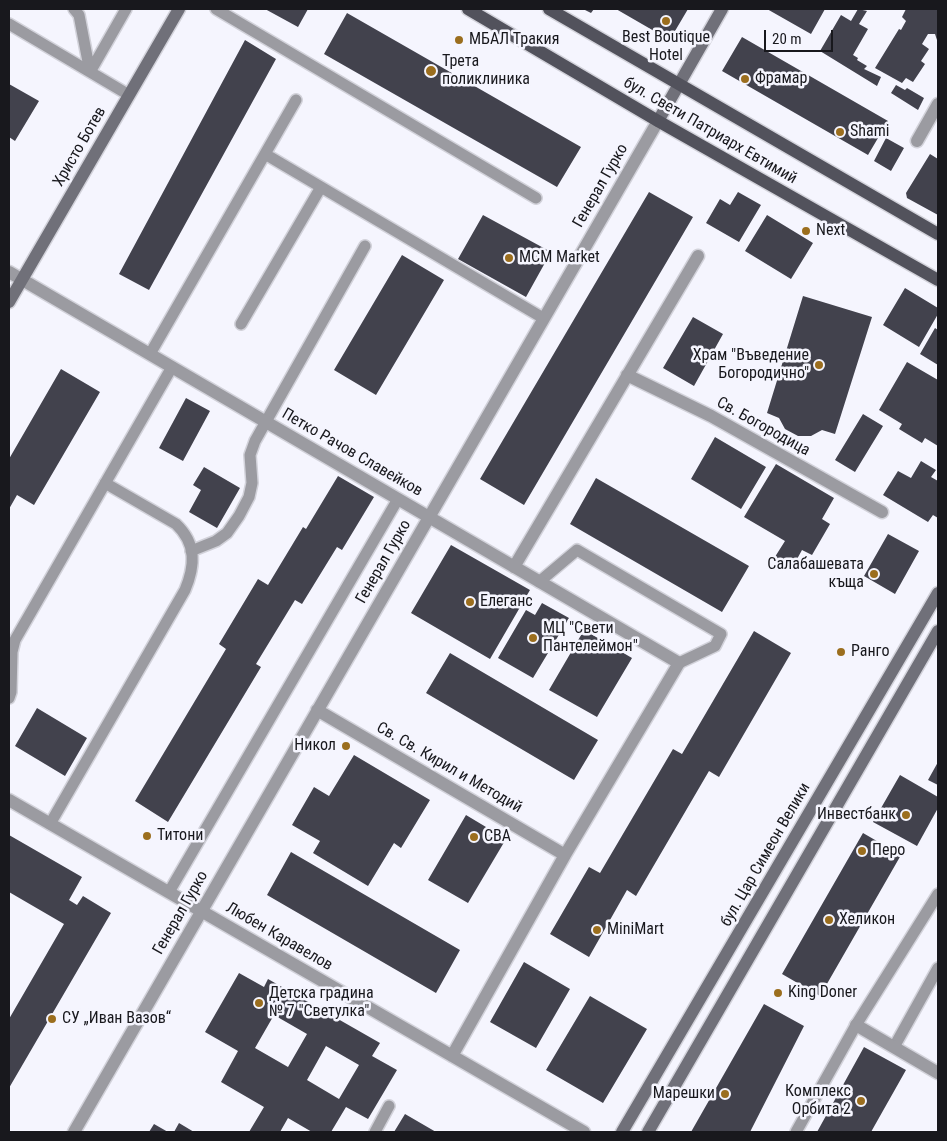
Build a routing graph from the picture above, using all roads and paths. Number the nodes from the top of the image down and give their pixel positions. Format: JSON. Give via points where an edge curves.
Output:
{"nodes":[{"id":1,"x":74,"y":9,"type":"edge"},
{"id":2,"x":126,"y":9,"type":"edge"},
{"id":3,"x":179,"y":9,"type":"edge"},
{"id":4,"x":216,"y":9,"type":"edge"},
{"id":5,"x":468,"y":9,"type":"edge"},
{"id":6,"x":549,"y":9,"type":"edge"},
{"id":7,"x":722,"y":9,"type":"edge"},
{"id":8,"x":9,"y":24,"type":"edge"},
{"id":9,"x":90,"y":72,"type":"junction"},
{"id":10,"x":679,"y":83,"type":"junction"},
{"id":11,"x":129,"y":95,"type":"junction"},
{"id":12,"x":296,"y":100,"type":"dead end"},
{"id":13,"x":938,"y":104,"type":"edge"},
{"id":14,"x":658,"y":121,"type":"junction"},
{"id":15,"x":917,"y":141,"type":"dead end"},
{"id":16,"x":264,"y":154,"type":"junction"},
{"id":17,"x":321,"y":187,"type":"junction"},
{"id":18,"x":536,"y":198,"type":"dead end"},
{"id":19,"x":938,"y":234,"type":"edge"},
{"id":20,"x":365,"y":246,"type":"dead end"},
{"id":21,"x":698,"y":256,"type":"dead end"},
{"id":22,"x":9,"y":272,"type":"edge"},
{"id":23,"x":22,"y":279,"type":"junction"},
{"id":24,"x":938,"y":280,"type":"edge"},
{"id":25,"x":9,"y":302,"type":"edge"},
{"id":26,"x":543,"y":318,"type":"junction"},
{"id":27,"x":241,"y":324,"type":"dead end"},
{"id":28,"x":150,"y":354,"type":"junction"},
{"id":29,"x":172,"y":367,"type":"junction"},
{"id":30,"x":627,"y":375,"type":"junction"},
{"id":31,"x":266,"y":422,"type":"junction"},
{"id":32,"x":105,"y":483,"type":"junction"},
{"id":33,"x":398,"y":498,"type":"junction"},
{"id":34,"x":882,"y":512,"type":"dead end"},
{"id":35,"x":429,"y":517,"type":"junction"},
{"id":36,"x":191,"y":550,"type":"junction"},
{"id":37,"x":514,"y":567,"type":"junction"},
{"id":38,"x":539,"y":582,"type":"junction"},
{"id":39,"x":938,"y":593,"type":"edge"},
{"id":40,"x":938,"y":631,"type":"edge"},
{"id":41,"x":679,"y":663,"type":"junction"},
{"id":42,"x":9,"y":698,"type":"edge"},
{"id":43,"x":317,"y":710,"type":"junction"},
{"id":44,"x":9,"y":800,"type":"edge"},
{"id":45,"x":50,"y":824,"type":"junction"},
{"id":46,"x":565,"y":855,"type":"junction"},
{"id":47,"x":169,"y":892,"type":"junction"},
{"id":48,"x":938,"y":894,"type":"edge"},
{"id":49,"x":201,"y":911,"type":"junction"},
{"id":50,"x":938,"y":968,"type":"edge"},
{"id":51,"x":856,"y":1025,"type":"junction"},
{"id":52,"x":894,"y":1047,"type":"junction"},
{"id":53,"x":452,"y":1056,"type":"junction"},
{"id":54,"x":938,"y":1073,"type":"edge"},
{"id":55,"x":389,"y":1106,"type":"dead end"},
{"id":56,"x":74,"y":1132,"type":"edge"},
{"id":57,"x":375,"y":1132,"type":"edge"},
{"id":58,"x":584,"y":1132,"type":"edge"},
{"id":59,"x":622,"y":1132,"type":"edge"},
{"id":60,"x":648,"y":1132,"type":"edge"},
{"id":61,"x":796,"y":1132,"type":"edge"}],
"edges":[{"from":1,"to":9,"type":"lane","via":[[79,14]]},
{"from":2,"to":9,"type":"lane"},
{"from":3,"to":11,"type":"main road","name":"Христо Ботев"},
{"from":4,"to":18,"type":"lane"},
{"from":5,"to":14,"type":"main road","name":"бул. Свети Патриарх Евтимий"},
{"from":6,"to":10,"type":"main road","name":"бул. Свети Патриарх Евтимий"},
{"from":7,"to":10,"type":"main road","name":"Генерал Гурко"},
{"from":8,"to":9,"type":"lane"},
{"from":9,"to":11,"type":"lane"},
{"from":10,"to":14,"type":"main road","name":"Генерал Гурко"},
{"from":10,"to":19,"type":"main road","name":"бул. Свети Патриарх Евтимий"},
{"from":11,"to":23,"type":"main road","name":"Христо Ботев"},
{"from":12,"to":16,"type":"lane"},
{"from":13,"to":15,"type":"street"},
{"from":14,"to":24,"type":"main road","name":"бул. Свети Патриарх Евтимий"},
{"from":14,"to":26,"type":"street","name":"Генерал Гурко"},
{"from":16,"to":17,"type":"lane"},
{"from":16,"to":28,"type":"lane"},
{"from":17,"to":26,"type":"lane"},
{"from":17,"to":27,"type":"lane"},
{"from":20,"to":31,"type":"lane"},
{"from":21,"to":30,"type":"street"},
{"from":22,"to":23,"type":"street","name":"Петко Рачов Славейков"},
{"from":23,"to":25,"type":"main road","name":"Христо Ботев"},
{"from":23,"to":28,"type":"street","name":"Петко Рачов Славейков"},
{"from":26,"to":35,"type":"street","name":"Генерал Гурко"},
{"from":28,"to":29,"type":"street","name":"Петко Рачов Славейков"},
{"from":29,"to":31,"type":"street","name":"Петко Рачов Славейков"},
{"from":29,"to":32,"type":"lane"},
{"from":30,"to":34,"type":"street","name":"Св. Богородица","via":[[711,416]]},
{"from":30,"to":37,"type":"street"},
{"from":31,"to":33,"type":"street","name":"Петко Рачов Славейков"},
{"from":31,"to":36,"type":"lane","via":[[250,455],[252,483],[239,516],[227,533],[216,541]]},
{"from":32,"to":36,"type":"lane","via":[[176,524],[187,538]]},
{"from":32,"to":42,"type":"lane","via":[[15,640]]},
{"from":33,"to":35,"type":"street","name":"Петко Рачов Славейков"},
{"from":33,"to":47,"type":"lane"},
{"from":35,"to":37,"type":"street","name":"Петко Рачов Славейков"},
{"from":35,"to":43,"type":"street","name":"Генерал Гурко"},
{"from":36,"to":45,"type":"lane","via":[[194,561],[185,590]]},
{"from":37,"to":38,"type":"street","name":"Петко Рачов Славейков"},
{"from":38,"to":41,"type":"street","name":"Петко Рачов Славейков"},
{"from":38,"to":41,"type":"lane","via":[[578,550],[721,634],[715,646]]},
{"from":39,"to":59,"type":"main road","name":"бул. Цар Симеон Велики"},
{"from":40,"to":60,"type":"main road"},
{"from":41,"to":46,"type":"street"},
{"from":43,"to":46,"type":"street","name":"Св. Св. Кирил и Методий"},
{"from":43,"to":49,"type":"street","name":"Генерал Гурко"},
{"from":44,"to":45,"type":"street","name":"Любен Каравелов"},
{"from":45,"to":47,"type":"street","name":"Любен Каравелов"},
{"from":46,"to":53,"type":"street"},
{"from":47,"to":49,"type":"street","name":"Любен Каравелов"},
{"from":48,"to":51,"type":"lane"},
{"from":49,"to":53,"type":"street","name":"Любен Каравелов"},
{"from":49,"to":56,"type":"street","name":"Генерал Гурко"},
{"from":50,"to":52,"type":"lane"},
{"from":51,"to":52,"type":"street"},
{"from":51,"to":61,"type":"lane"},
{"from":52,"to":54,"type":"street"},
{"from":53,"to":58,"type":"street","name":"Любен Каравелов"},
{"from":55,"to":57,"type":"lane"}]}
